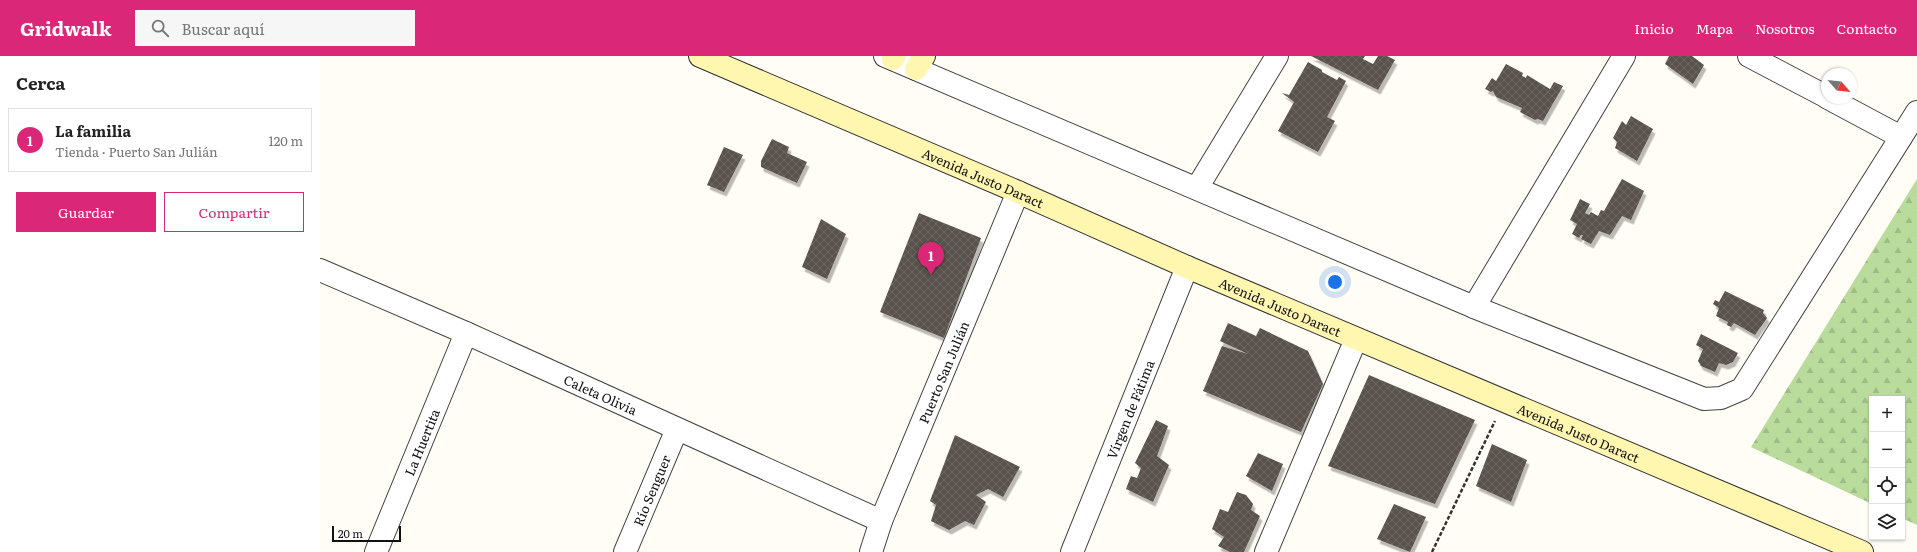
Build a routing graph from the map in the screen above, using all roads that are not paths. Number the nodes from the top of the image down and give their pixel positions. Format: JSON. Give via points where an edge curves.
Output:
{"nodes":[{"id":1,"x":700,"y":56,"type":"edge"},
{"id":2,"x":1277,"y":56,"type":"edge"},
{"id":3,"x":1624,"y":56,"type":"edge"},
{"id":4,"x":1749,"y":56,"type":"edge"},
{"id":5,"x":891,"y":57,"type":"edge"},
{"id":6,"x":920,"y":63,"type":"edge"},
{"id":7,"x":1821,"y":94,"type":"edge"},
{"id":8,"x":1839,"y":104,"type":"edge"},
{"id":9,"x":1917,"y":112,"type":"edge"},
{"id":10,"x":1902,"y":137,"type":"junction"},
{"id":11,"x":1197,"y":188,"type":"junction"},
{"id":12,"x":1018,"y":192,"type":"junction"},
{"id":13,"x":1187,"y":267,"type":"junction"},
{"id":14,"x":320,"y":270,"type":"edge"},
{"id":15,"x":1474,"y":307,"type":"junction"},
{"id":16,"x":466,"y":333,"type":"junction"},
{"id":17,"x":1356,"y":339,"type":"junction"},
{"id":18,"x":677,"y":429,"type":"junction"},
{"id":19,"x":881,"y":520,"type":"junction"},
{"id":20,"x":376,"y":552,"type":"edge"},
{"id":21,"x":625,"y":552,"type":"edge"},
{"id":22,"x":871,"y":552,"type":"edge"},
{"id":23,"x":1072,"y":552,"type":"edge"},
{"id":24,"x":1266,"y":552,"type":"edge"},
{"id":25,"x":1862,"y":552,"type":"edge"}],
"edges":[{"from":1,"to":12,"type":"main road","name":"Avenida Justo Daract"},
{"from":2,"to":11,"type":"street"},
{"from":3,"to":15,"type":"street"},
{"from":4,"to":7,"type":"street"},
{"from":5,"to":6,"type":"street"},
{"from":6,"to":11,"type":"street"},
{"from":8,"to":10,"type":"street"},
{"from":9,"to":10,"type":"street"},
{"from":10,"to":15,"type":"street","via":[[1742,389],[1721,398],[1704,399]]},
{"from":11,"to":15,"type":"street"},
{"from":12,"to":13,"type":"main road","name":"Avenida Justo Daract"},
{"from":12,"to":19,"type":"street","name":"Puerto San Julián"},
{"from":13,"to":17,"type":"main road","name":"Avenida Justo Daract"},
{"from":13,"to":23,"type":"street","name":"Vírgen de Fátima"},
{"from":14,"to":16,"type":"street","name":"Caleta Olivia"},
{"from":16,"to":18,"type":"street","name":"Caleta Olivia"},
{"from":16,"to":20,"type":"street","name":"La Huertita"},
{"from":17,"to":24,"type":"street"},
{"from":17,"to":25,"type":"main road","name":"Avenida Justo Daract"},
{"from":18,"to":19,"type":"street","name":"Caleta Olivia"},
{"from":18,"to":21,"type":"street","name":"Río Senguer"},
{"from":19,"to":22,"type":"street","name":"Puerto San Julián"}]}
